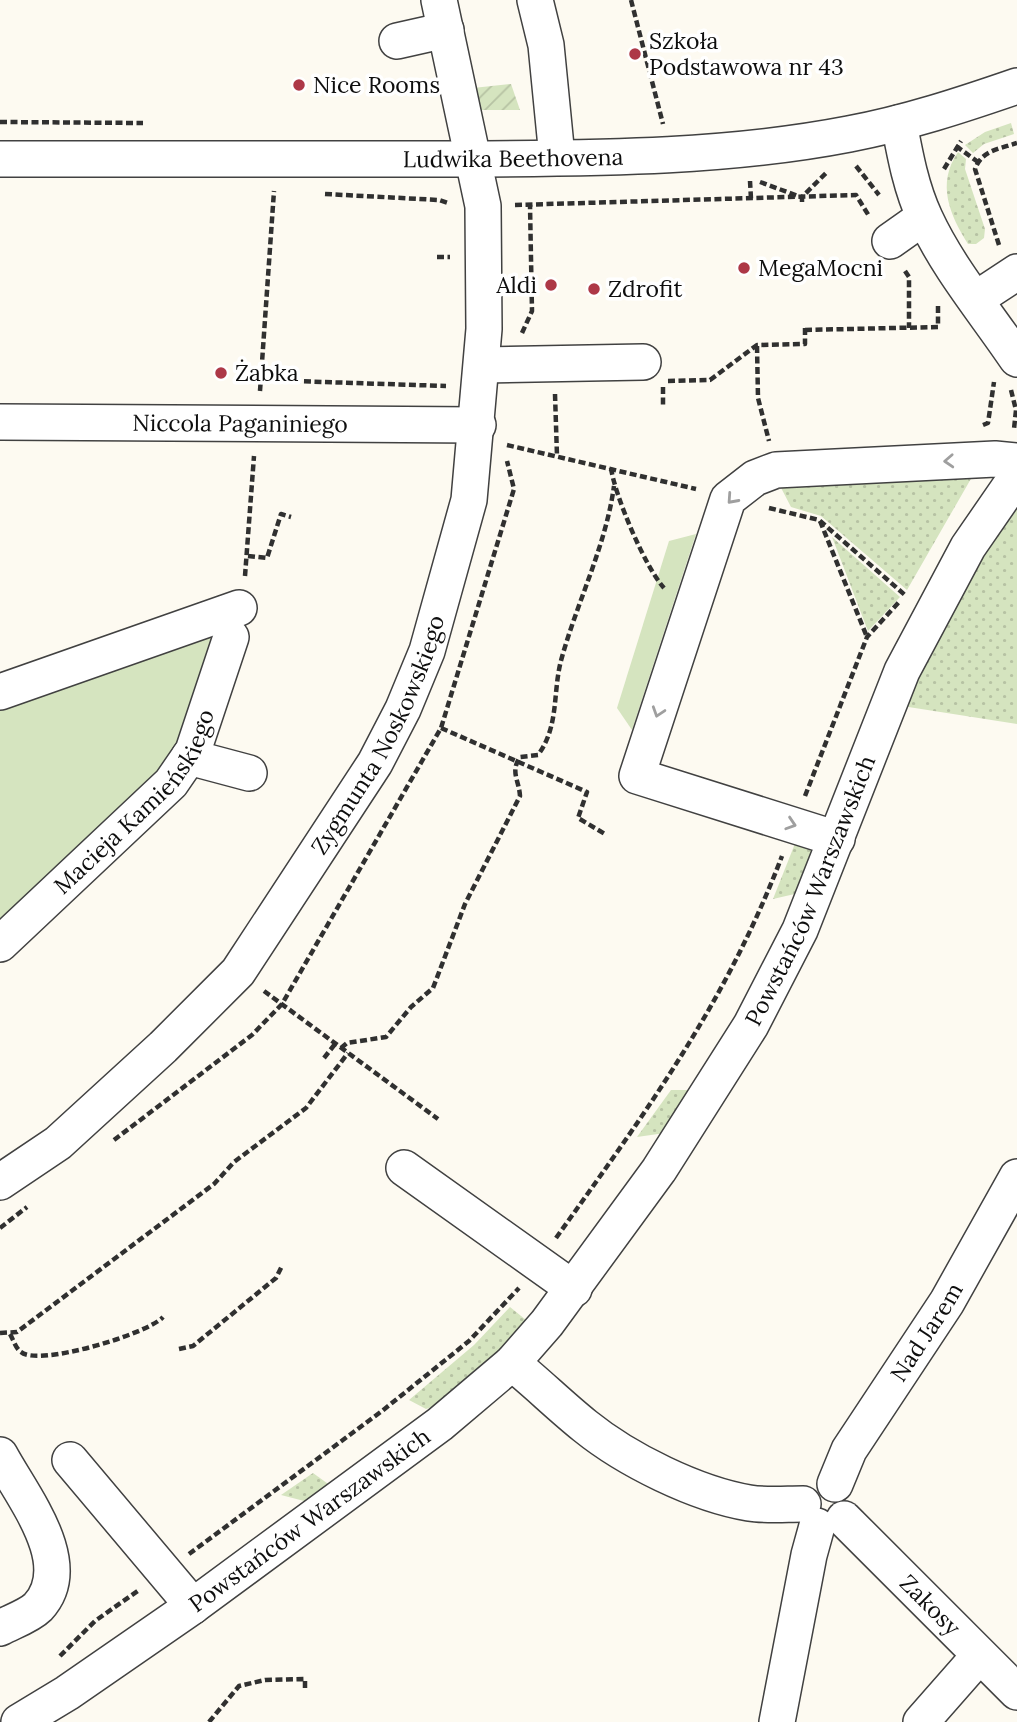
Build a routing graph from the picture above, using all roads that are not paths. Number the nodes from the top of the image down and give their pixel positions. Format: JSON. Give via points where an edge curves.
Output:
{"nodes":[{"id":1,"x":535,"y":0,"type":"edge"},
{"id":2,"x":442,"y":15,"type":"edge"},
{"id":3,"x":397,"y":41,"type":"dead end"},
{"id":4,"x":1017,"y":86,"type":"edge"},
{"id":5,"x":899,"y":123,"type":"junction"},
{"id":6,"x":557,"y":157,"type":"junction"},
{"id":7,"x":0,"y":159,"type":"edge"},
{"id":8,"x":473,"y":159,"type":"junction"},
{"id":9,"x":1009,"y":260,"type":"edge"},
{"id":10,"x":976,"y":299,"type":"junction"},
{"id":11,"x":643,"y":362,"type":"dead end"},
{"id":12,"x":1012,"y":371,"type":"edge"},
{"id":13,"x":469,"y":373,"type":"junction"},
{"id":14,"x":0,"y":422,"type":"edge"},
{"id":15,"x":491,"y":435,"type":"junction"},
{"id":16,"x":1014,"y":448,"type":"edge"},
{"id":17,"x":1017,"y":476,"type":"edge"},
{"id":18,"x":0,"y":692,"type":"edge"},
{"id":19,"x":189,"y":757,"type":"junction"},
{"id":20,"x":249,"y":773,"type":"dead end"},
{"id":21,"x":837,"y":839,"type":"junction"},
{"id":22,"x":0,"y":944,"type":"edge"},
{"id":23,"x":404,"y":1168,"type":"dead end"},
{"id":24,"x":1017,"y":1177,"type":"edge"},
{"id":25,"x":0,"y":1182,"type":"edge"},
{"id":26,"x":574,"y":1289,"type":"junction"},
{"id":27,"x":512,"y":1363,"type":"junction"},
{"id":28,"x":0,"y":1455,"type":"edge"},
{"id":29,"x":70,"y":1460,"type":"dead end"},
{"id":30,"x":822,"y":1516,"type":"junction"},
{"id":31,"x":193,"y":1606,"type":"junction"},
{"id":32,"x":0,"y":1628,"type":"edge"},
{"id":33,"x":979,"y":1656,"type":"junction"},
{"id":34,"x":1017,"y":1692,"type":"edge"},
{"id":35,"x":19,"y":1722,"type":"edge"},
{"id":36,"x":777,"y":1722,"type":"edge"},
{"id":37,"x":921,"y":1722,"type":"edge"}],
"edges":[{"from":1,"to":6,"type":"street","via":[[546,45]]},
{"from":2,"to":3,"type":"street"},
{"from":2,"to":8,"type":"street","name":"Zygmunta Noskowskiego"},
{"from":4,"to":5,"type":"street","name":"Ludwika Beethovena"},
{"from":5,"to":6,"type":"street","name":"Ludwika Beethovena","via":[[744,149]]},
{"from":5,"to":10,"type":"street","via":[[910,175],[906,230]]},
{"from":6,"to":8,"type":"street","name":"Ludwika Beethovena"},
{"from":7,"to":8,"type":"street","name":"Ludwika Beethovena"},
{"from":8,"to":13,"type":"street","name":"Zygmunta Noskowskiego","via":[[483,206]]},
{"from":9,"to":10,"type":"street"},
{"from":10,"to":12,"type":"street"},
{"from":11,"to":13,"type":"street"},
{"from":13,"to":15,"type":"street","name":"Zygmunta Noskowskiego"},
{"from":14,"to":15,"type":"street","name":"Niccola Paganiniego"},
{"from":15,"to":25,"type":"street","name":"Zygmunta Noskowskiego","via":[[427,651],[403,709],[375,763],[238,972],[58,1143]]},
{"from":16,"to":21,"type":"street","one_way":true,"via":[[995,459],[769,471],[728,499],[637,776]]},
{"from":17,"to":21,"type":"street","name":"Powstańców Warszawskich","via":[[968,547],[902,671]]},
{"from":18,"to":19,"type":"street","name":"Macieja Kamieńskiego","via":[[235,622]]},
{"from":19,"to":20,"type":"street"},
{"from":19,"to":22,"type":"street","name":"Macieja Kamieńskiego","via":[[171,783]]},
{"from":21,"to":26,"type":"street","name":"Powstańców Warszawskich","via":[[794,942],[739,1045],[693,1120]]},
{"from":23,"to":26,"type":"street"},
{"from":24,"to":30,"type":"street","name":"Nad Jarem","via":[[947,1302],[849,1450],[835,1484],[812,1487]]},
{"from":26,"to":27,"type":"street","name":"Powstańców Warszawskich"},
{"from":27,"to":30,"type":"street","via":[[585,1426],[658,1471],[730,1499]]},
{"from":27,"to":31,"type":"street","name":"Powstańców Warszawskich","via":[[440,1423]]},
{"from":28,"to":32,"type":"street","via":[[53,1555],[54,1576],[37,1608]]},
{"from":29,"to":31,"type":"street"},
{"from":30,"to":33,"type":"street","name":"Zakosy","via":[[885,1556]]},
{"from":30,"to":36,"type":"street","via":[[808,1555]]},
{"from":31,"to":35,"type":"street","name":"Powstańców Warszawskich"},
{"from":33,"to":34,"type":"street","name":"Zakosy"},
{"from":33,"to":37,"type":"street"}]}
